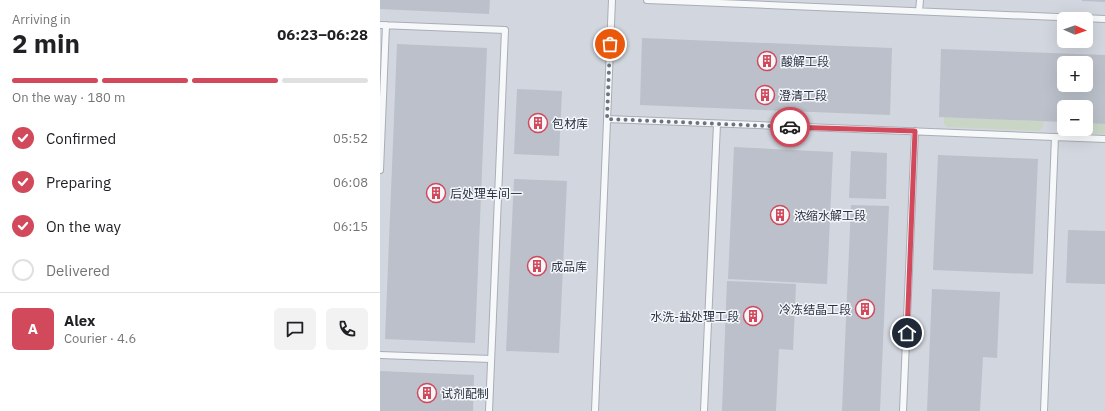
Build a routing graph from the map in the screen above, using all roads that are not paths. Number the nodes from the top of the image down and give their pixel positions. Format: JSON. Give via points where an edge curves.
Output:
{"nodes":[{"id":1,"x":612,"y":0,"type":"edge"},
{"id":2,"x":648,"y":0,"type":"edge"},
{"id":3,"x":920,"y":0,"type":"edge"},
{"id":4,"x":919,"y":11,"type":"junction"},
{"id":5,"x":1105,"y":19,"type":"edge"},
{"id":6,"x":383,"y":25,"type":"edge"},
{"id":7,"x":607,"y":119,"type":"junction"},
{"id":8,"x":717,"y":124,"type":"junction"},
{"id":9,"x":915,"y":131,"type":"junction"},
{"id":10,"x":1055,"y":137,"type":"junction"},
{"id":11,"x":1105,"y":139,"type":"edge"},
{"id":12,"x":380,"y":170,"type":"edge"},
{"id":13,"x":380,"y":354,"type":"edge"},
{"id":14,"x":491,"y":359,"type":"junction"},
{"id":15,"x":489,"y":411,"type":"edge"},
{"id":16,"x":595,"y":411,"type":"edge"},
{"id":17,"x":704,"y":411,"type":"edge"},
{"id":18,"x":903,"y":411,"type":"edge"},
{"id":19,"x":1044,"y":411,"type":"edge"}],
"edges":[{"from":1,"to":7,"type":"lane"},
{"from":2,"to":4,"type":"lane"},
{"from":3,"to":4,"type":"lane"},
{"from":4,"to":5,"type":"lane"},
{"from":6,"to":12,"type":"lane"},
{"from":6,"to":14,"type":"lane","via":[[505,30]]},
{"from":7,"to":8,"type":"lane"},
{"from":7,"to":16,"type":"lane"},
{"from":8,"to":9,"type":"lane"},
{"from":8,"to":17,"type":"lane"},
{"from":9,"to":10,"type":"lane"},
{"from":9,"to":18,"type":"lane"},
{"from":10,"to":11,"type":"lane"},
{"from":10,"to":19,"type":"lane"},
{"from":13,"to":14,"type":"lane"},
{"from":14,"to":15,"type":"lane"}]}
